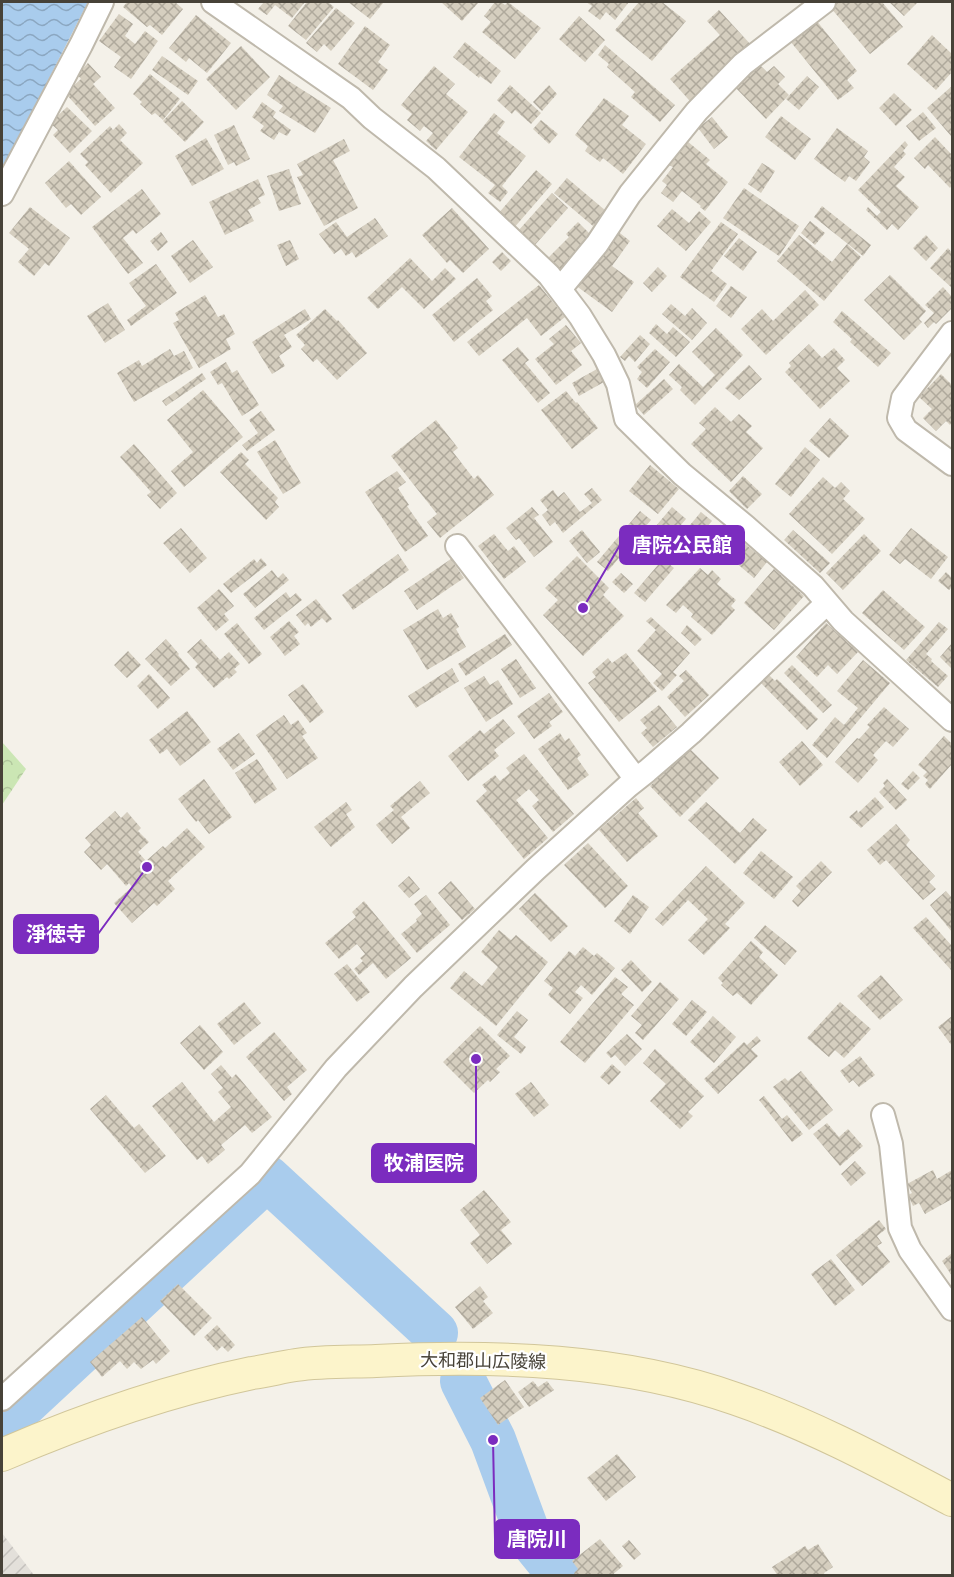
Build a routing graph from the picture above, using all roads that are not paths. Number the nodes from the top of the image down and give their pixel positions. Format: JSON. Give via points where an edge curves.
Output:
{"nodes":[{"id":1,"x":102,"y":2,"type":"edge"},
{"id":2,"x":213,"y":2,"type":"edge"},
{"id":3,"x":824,"y":2,"type":"edge"},
{"id":4,"x":2,"y":194,"type":"edge"},
{"id":5,"x":560,"y":289,"type":"junction"},
{"id":6,"x":952,"y":333,"type":"edge"},
{"id":7,"x":952,"y":464,"type":"edge"},
{"id":8,"x":457,"y":546,"type":"dead end"},
{"id":9,"x":827,"y":603,"type":"junction"},
{"id":10,"x":952,"y":720,"type":"edge"},
{"id":11,"x":636,"y":779,"type":"junction"},
{"id":12,"x":883,"y":1115,"type":"dead end"},
{"id":13,"x":952,"y":1309,"type":"edge"},
{"id":14,"x":2,"y":1399,"type":"edge"},
{"id":15,"x":2,"y":1455,"type":"edge"},
{"id":16,"x":952,"y":1500,"type":"edge"}],
"edges":[{"from":1,"to":4,"type":"street"},
{"from":2,"to":5,"type":"street","via":[[351,98],[436,168]]},
{"from":3,"to":5,"type":"street","via":[[743,64],[697,111]]},
{"from":5,"to":9,"type":"street","via":[[604,355],[618,384],[626,419],[682,474],[813,586]]},
{"from":6,"to":7,"type":"street","via":[[903,398],[899,418],[906,430]]},
{"from":8,"to":11,"type":"street"},
{"from":9,"to":10,"type":"street"},
{"from":9,"to":11,"type":"street","via":[[691,733]]},
{"from":11,"to":14,"type":"street","via":[[413,987],[336,1068],[250,1174]]},
{"from":12,"to":13,"type":"street","via":[[891,1144],[900,1228],[910,1250]]},
{"from":15,"to":16,"type":"main road","name":"大和郡山広陵線","via":[[121,1408],[211,1382],[297,1365],[422,1359],[561,1362],[657,1377],[736,1398],[831,1437]]}]}
